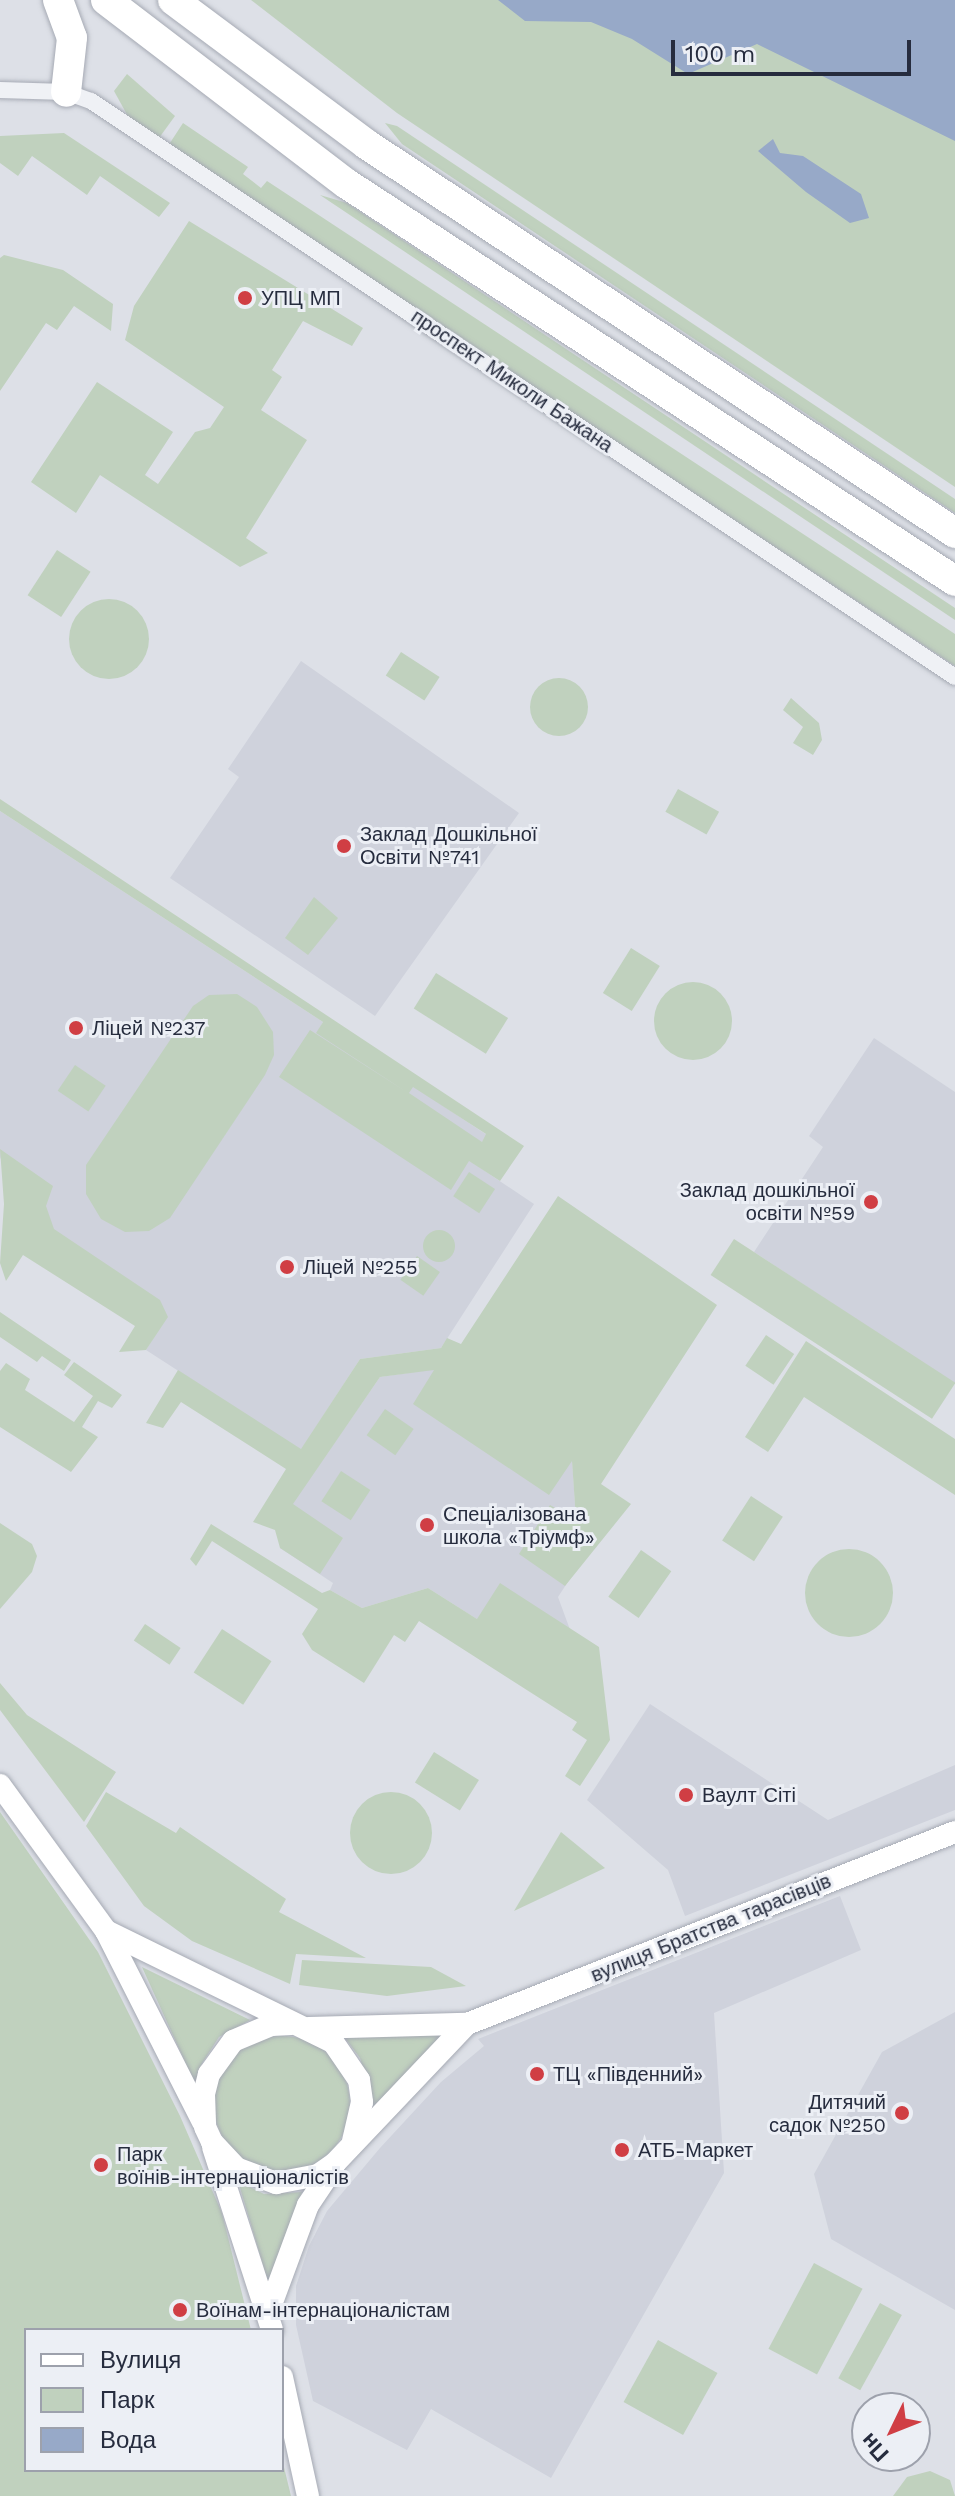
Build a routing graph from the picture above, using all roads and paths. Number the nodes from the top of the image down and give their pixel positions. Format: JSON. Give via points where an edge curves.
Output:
{"nodes":[{"id":1,"x":58,"y":0,"type":"edge"},
{"id":2,"x":106,"y":0,"type":"edge"},
{"id":3,"x":173,"y":0,"type":"edge"},
{"id":4,"x":0,"y":90,"type":"edge"},
{"id":5,"x":66,"y":92,"type":"junction"},
{"id":6,"x":955,"y":533,"type":"edge"},
{"id":7,"x":955,"y":581,"type":"edge"},
{"id":8,"x":955,"y":677,"type":"edge"},
{"id":9,"x":0,"y":1785,"type":"edge"},
{"id":10,"x":955,"y":1832,"type":"edge"},
{"id":11,"x":106,"y":1931,"type":"junction"},
{"id":12,"x":467,"y":2024,"type":"junction"},
{"id":13,"x":300,"y":2026,"type":"junction"},
{"id":14,"x":208,"y":2135,"type":"junction"},
{"id":15,"x":343,"y":2155,"type":"junction"},
{"id":16,"x":270,"y":2321,"type":"edge"},
{"id":17,"x":284,"y":2386,"type":"edge"},
{"id":18,"x":308,"y":2496,"type":"edge"}],
"edges":[{"from":1,"to":5,"type":"highway","via":[[72,38]]},
{"from":2,"to":7,"type":"highway","via":[[347,184]]},
{"from":3,"to":6,"type":"highway","via":[[366,144]]},
{"from":4,"to":5,"type":"street"},
{"from":5,"to":8,"type":"street","name":"проспект Миколи Бажана","via":[[91,101]]},
{"from":9,"to":11,"type":"street"},
{"from":10,"to":12,"type":"street","name":"вулиця Братства тарасівців"},
{"from":11,"to":13,"type":"street"},
{"from":11,"to":14,"type":"street"},
{"from":12,"to":13,"type":"street","name":"вулиця Братства тарасівців"},
{"from":12,"to":15,"type":"street","name":"вулиця Братства тарасівців"},
{"from":13,"to":14,"type":"street","via":[[251,2031],[219,2056],[204,2094]]},
{"from":13,"to":15,"type":"street","via":[[333,2042],[359,2080],[362,2102]]},
{"from":14,"to":15,"type":"street","via":[[236,2168],[276,2183],[318,2175]]},
{"from":14,"to":16,"type":"street"},
{"from":15,"to":16,"type":"street","via":[[308,2205]]},
{"from":17,"to":18,"type":"street"}]}
